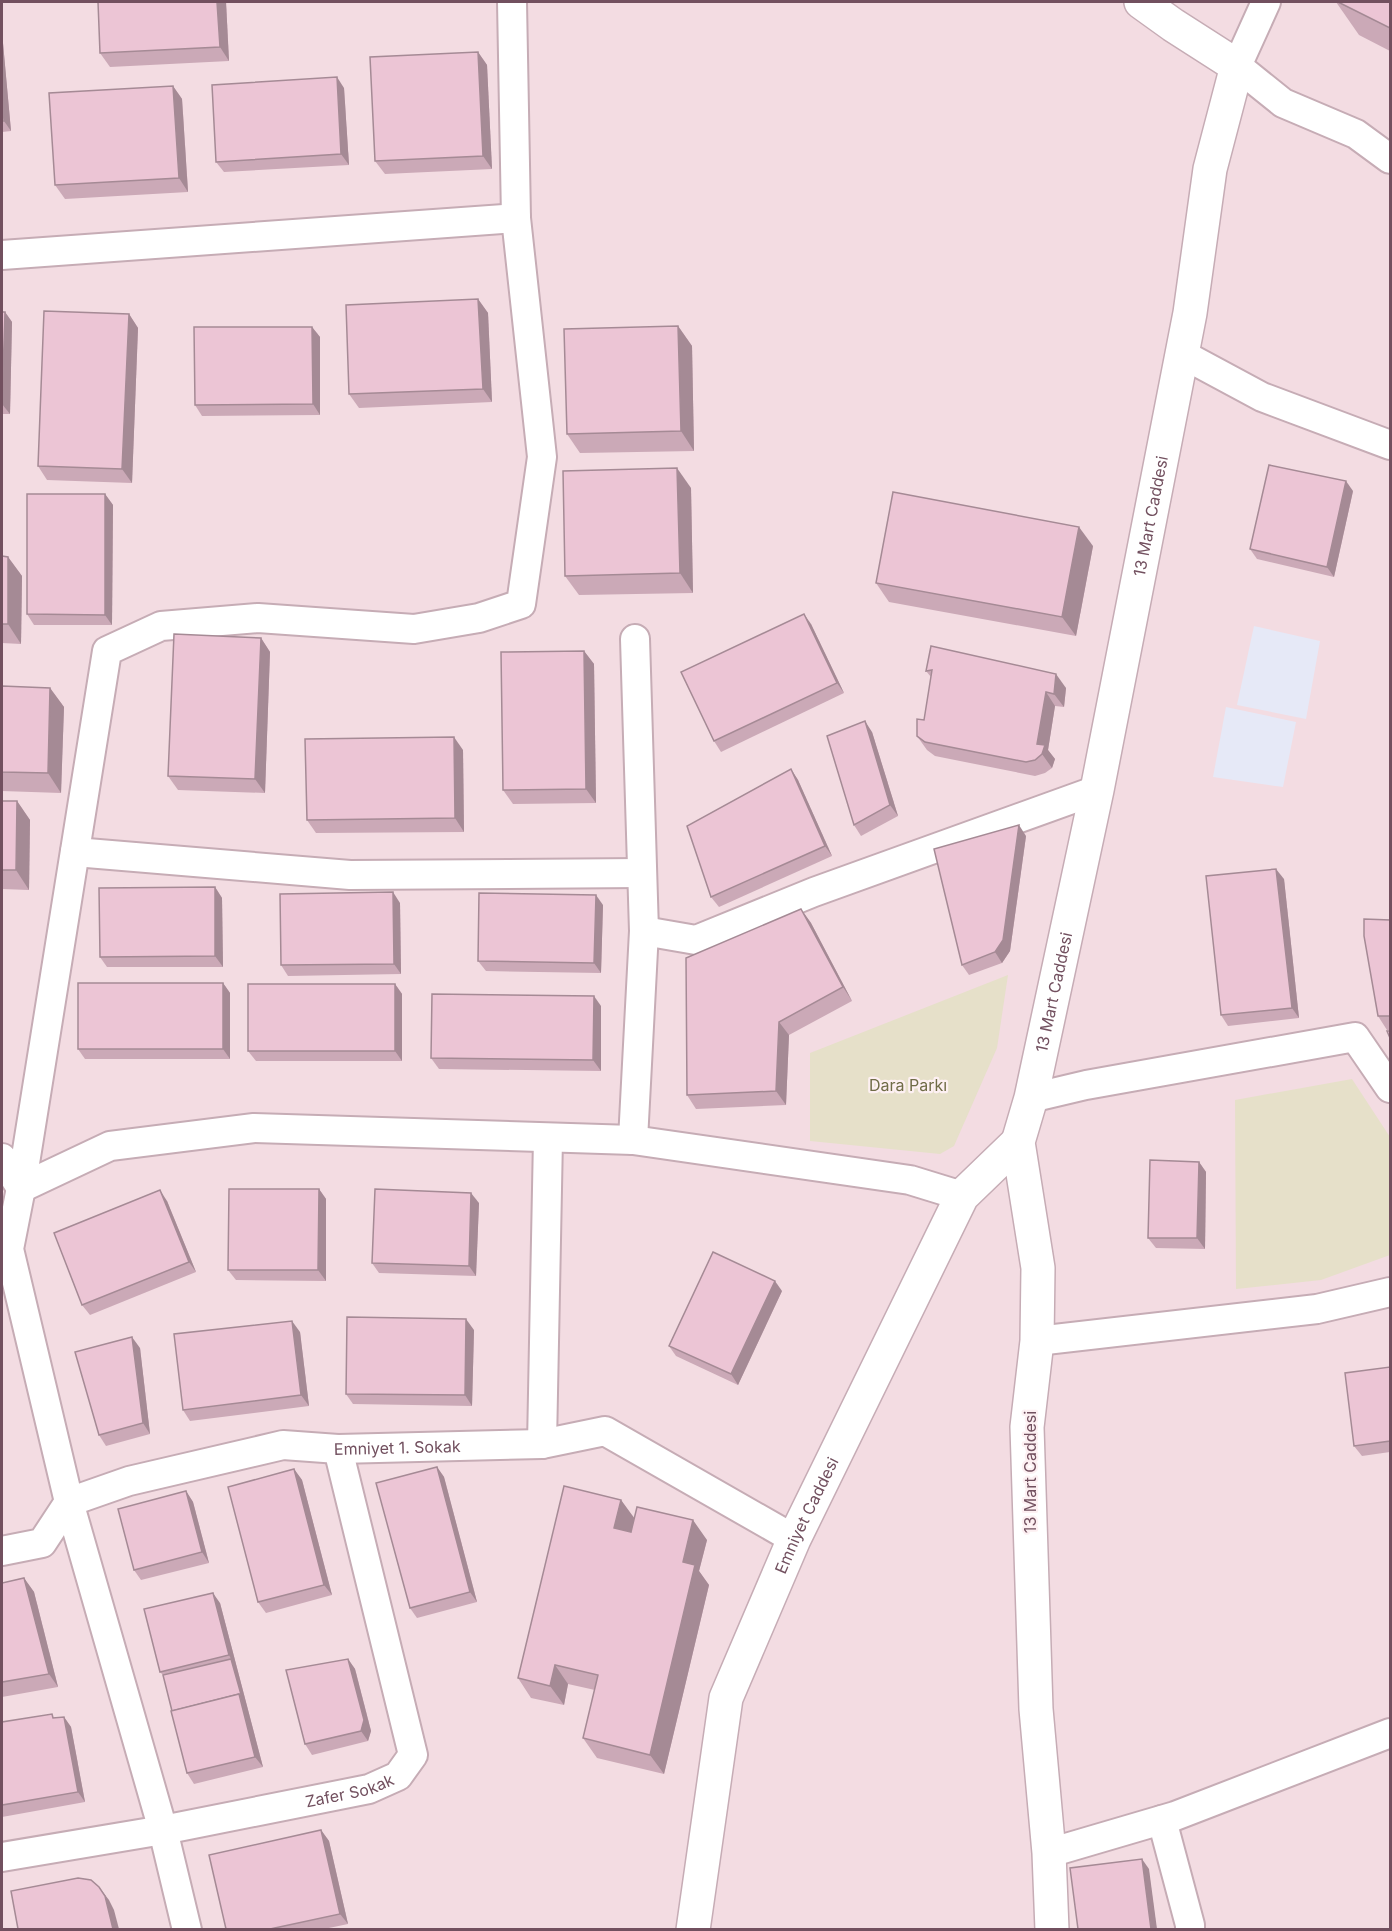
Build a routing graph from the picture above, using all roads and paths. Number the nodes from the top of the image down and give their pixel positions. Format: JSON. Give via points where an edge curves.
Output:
{"nodes":[{"id":1,"x":512,"y":2,"type":"edge"},
{"id":2,"x":1141,"y":2,"type":"edge"},
{"id":3,"x":1266,"y":2,"type":"edge"},
{"id":4,"x":1237,"y":66,"type":"junction"},
{"id":5,"x":1390,"y":159,"type":"edge"},
{"id":6,"x":516,"y":218,"type":"junction"},
{"id":7,"x":2,"y":255,"type":"edge"},
{"id":8,"x":1182,"y":354,"type":"junction"},
{"id":9,"x":1390,"y":445,"type":"edge"},
{"id":10,"x":634,"y":639,"type":"dead end"},
{"id":11,"x":1097,"y":790,"type":"junction"},
{"id":12,"x":75,"y":852,"type":"junction"},
{"id":13,"x":642,"y":873,"type":"junction"},
{"id":14,"x":644,"y":931,"type":"junction"},
{"id":15,"x":1390,"y":1088,"type":"edge"},
{"id":16,"x":1031,"y":1098,"type":"junction"},
{"id":17,"x":548,"y":1138,"type":"junction"},
{"id":18,"x":633,"y":1140,"type":"junction"},
{"id":19,"x":1018,"y":1142,"type":"junction"},
{"id":20,"x":2,"y":1158,"type":"edge"},
{"id":21,"x":21,"y":1188,"type":"junction"},
{"id":22,"x":962,"y":1196,"type":"junction"},
{"id":23,"x":1390,"y":1292,"type":"edge"},
{"id":24,"x":1037,"y":1341,"type":"junction"},
{"id":25,"x":542,"y":1444,"type":"junction"},
{"id":26,"x":338,"y":1449,"type":"junction"},
{"id":27,"x":69,"y":1502,"type":"junction"},
{"id":28,"x":794,"y":1539,"type":"junction"},
{"id":29,"x":2,"y":1551,"type":"edge"},
{"id":30,"x":1390,"y":1732,"type":"edge"},
{"id":31,"x":1162,"y":1820,"type":"junction"},
{"id":32,"x":163,"y":1830,"type":"junction"},
{"id":33,"x":1049,"y":1853,"type":"junction"},
{"id":34,"x":2,"y":1857,"type":"edge"},
{"id":35,"x":187,"y":1929,"type":"edge"},
{"id":36,"x":693,"y":1929,"type":"edge"},
{"id":37,"x":1052,"y":1929,"type":"edge"},
{"id":38,"x":1190,"y":1929,"type":"edge"}],
"edges":[{"from":1,"to":6,"type":"street"},
{"from":2,"to":4,"type":"street"},
{"from":3,"to":4,"type":"street"},
{"from":4,"to":5,"type":"street","via":[[1283,103],[1356,134]]},
{"from":4,"to":8,"type":"street","name":"13 Mart Caddesi","via":[[1210,169]]},
{"from":6,"to":7,"type":"street"},
{"from":6,"to":12,"type":"street","via":[[542,457],[521,604],[479,618],[414,629],[258,618],[161,626],[107,651]]},
{"from":8,"to":9,"type":"street","via":[[1262,397]]},
{"from":8,"to":11,"type":"street","name":"13 Mart Caddesi"},
{"from":10,"to":13,"type":"street"},
{"from":11,"to":14,"type":"street","via":[[814,892],[696,940]]},
{"from":11,"to":16,"type":"street","name":"13 Mart Caddesi"},
{"from":12,"to":13,"type":"street","via":[[350,875]]},
{"from":12,"to":21,"type":"street"},
{"from":13,"to":14,"type":"street"},
{"from":14,"to":18,"type":"street"},
{"from":15,"to":16,"type":"street","via":[[1355,1037]]},
{"from":16,"to":19,"type":"street","name":"13 Mart Caddesi"},
{"from":17,"to":18,"type":"street"},
{"from":17,"to":21,"type":"street","via":[[254,1128],[110,1146]]},
{"from":17,"to":25,"type":"street"},
{"from":18,"to":22,"type":"street","via":[[910,1180]]},
{"from":19,"to":22,"type":"street","name":"Emniyet Caddesi"},
{"from":19,"to":24,"type":"street","name":"13 Mart Caddesi","via":[[1038,1268]]},
{"from":20,"to":21,"type":"street"},
{"from":21,"to":27,"type":"street","via":[[9,1249]]},
{"from":22,"to":28,"type":"street","name":"Emniyet Caddesi"},
{"from":23,"to":24,"type":"street","via":[[1317,1310]]},
{"from":24,"to":33,"type":"street","name":"13 Mart Caddesi","via":[[1027,1427],[1036,1709]]},
{"from":25,"to":26,"type":"street","name":"Emniyet 1. Sokak"},
{"from":25,"to":28,"type":"street","name":"Emniyet 1. Sokak","via":[[605,1431]]},
{"from":26,"to":27,"type":"street","name":"Emniyet 1. Sokak","via":[[283,1445],[129,1481]]},
{"from":26,"to":32,"type":"street","name":"Zafer Sokak","via":[[413,1755],[398,1776],[369,1789]]},
{"from":27,"to":29,"type":"street","via":[[42,1543]]},
{"from":27,"to":32,"type":"street"},
{"from":28,"to":36,"type":"street","name":"Emniyet Caddesi","via":[[726,1698]]},
{"from":30,"to":31,"type":"street"},
{"from":31,"to":33,"type":"street"},
{"from":31,"to":38,"type":"street"},
{"from":32,"to":34,"type":"street","name":"Zafer Sokak"},
{"from":32,"to":35,"type":"street"},
{"from":33,"to":37,"type":"street","name":"13 Mart Caddesi"}]}
